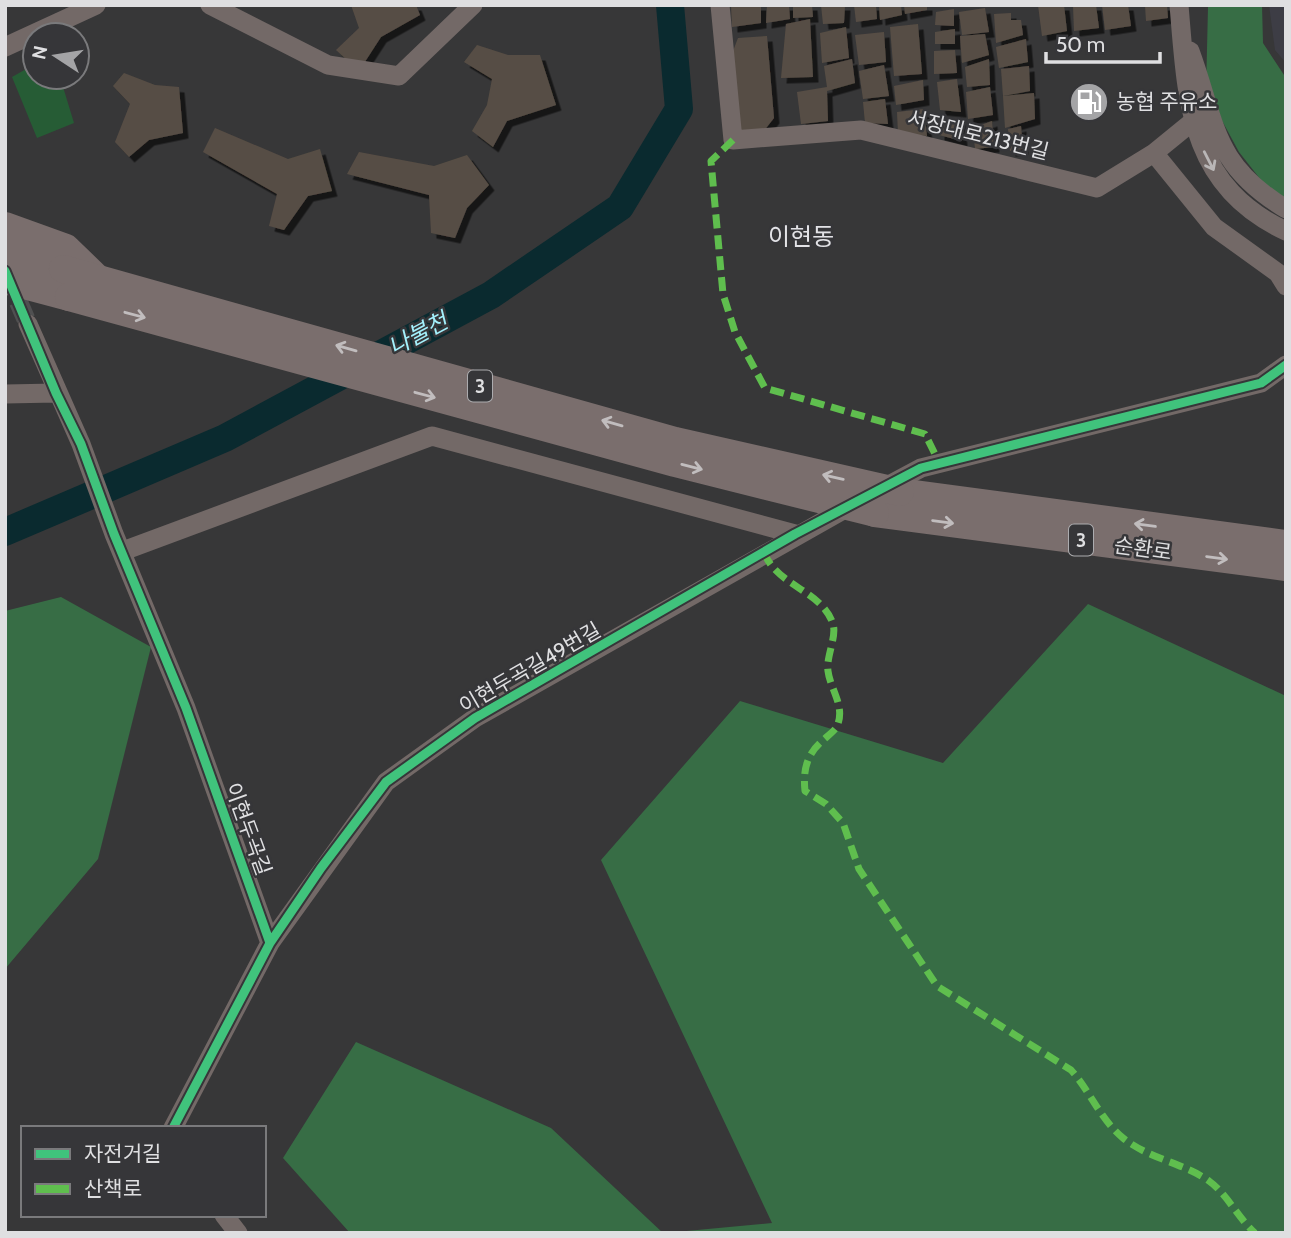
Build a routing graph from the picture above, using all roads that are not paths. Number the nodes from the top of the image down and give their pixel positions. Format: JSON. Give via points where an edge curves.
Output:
{"nodes":[{"id":1,"x":96,"y":5,"type":"edge"},
{"id":2,"x":209,"y":5,"type":"edge"},
{"id":3,"x":473,"y":5,"type":"edge"},
{"id":4,"x":720,"y":5,"type":"edge"},
{"id":5,"x":1180,"y":14,"type":"edge"},
{"id":6,"x":5,"y":47,"type":"edge"},
{"id":7,"x":1192,"y":122,"type":"junction"},
{"id":8,"x":1154,"y":153,"type":"junction"},
{"id":9,"x":1286,"y":209,"type":"edge"},
{"id":10,"x":5,"y":226,"type":"edge"},
{"id":11,"x":1286,"y":231,"type":"edge"},
{"id":12,"x":5,"y":238,"type":"edge"},
{"id":13,"x":5,"y":253,"type":"edge"},
{"id":14,"x":59,"y":261,"type":"junction"},
{"id":15,"x":5,"y":280,"type":"edge"},
{"id":16,"x":1286,"y":286,"type":"edge"},
{"id":17,"x":5,"y":297,"type":"edge"},
{"id":18,"x":69,"y":297,"type":"junction"},
{"id":19,"x":28,"y":324,"type":"tunnel mouth"},
{"id":20,"x":1286,"y":365,"type":"edge"},
{"id":21,"x":56,"y":393,"type":"junction"},
{"id":22,"x":5,"y":394,"type":"edge"},
{"id":23,"x":796,"y":534,"type":"junction"},
{"id":24,"x":118,"y":542,"type":"junction"},
{"id":25,"x":1286,"y":544,"type":"edge"},
{"id":26,"x":1286,"y":567,"type":"edge"},
{"id":27,"x":270,"y":943,"type":"junction"},
{"id":28,"x":174,"y":1126,"type":"edge"},
{"id":29,"x":226,"y":1217,"type":"edge"},
{"id":30,"x":238,"y":1233,"type":"edge"}],
"edges":[{"from":1,"to":6,"type":"street"},
{"from":2,"to":3,"type":"street","via":[[328,65],[398,76]]},
{"from":4,"to":8,"type":"street","name":"서장대로213번길","via":[[733,140],[861,130],[1097,188]]},
{"from":5,"to":7,"type":"street"},
{"from":5,"to":9,"type":"street","via":[[1213,126],[1231,164],[1259,193]]},
{"from":7,"to":8,"type":"street","name":"서장대로213번길"},
{"from":7,"to":11,"type":"street","one_way":true,"via":[[1211,167],[1233,196]]},
{"from":8,"to":16,"type":"street","via":[[1214,227],[1278,273]]},
{"from":10,"to":14,"type":"highway"},
{"from":12,"to":14,"type":"highway"},
{"from":13,"to":14,"type":"highway"},
{"from":25,"to":14,"type":"highway","name":"순환로","number":"3","one_way":true,"bridge":true,"via":[[900,492],[675,441],[99,279]]},
{"from":15,"to":18,"type":"highway"},
{"from":17,"to":18,"type":"highway","via":[[36,303]]},
{"from":18,"to":26,"type":"highway","name":"순환로","number":"3","one_way":true,"bridge":true,"via":[[875,513]]},
{"from":19,"to":21,"type":"street"},
{"from":20,"to":23,"type":"street","name":"이현두곡길49번길","via":[[1261,383],[921,468]]},
{"from":21,"to":22,"type":"street"},
{"from":21,"to":24,"type":"street","name":"이현두곡길"},
{"from":23,"to":24,"type":"street","via":[[432,436]]},
{"from":23,"to":27,"type":"street","name":"이현두곡길49번길","via":[[475,718],[386,782]]},
{"from":24,"to":27,"type":"street","name":"이현두곡길","via":[[186,708]]},
{"from":27,"to":28,"type":"street"},
{"from":29,"to":30,"type":"street"}]}
